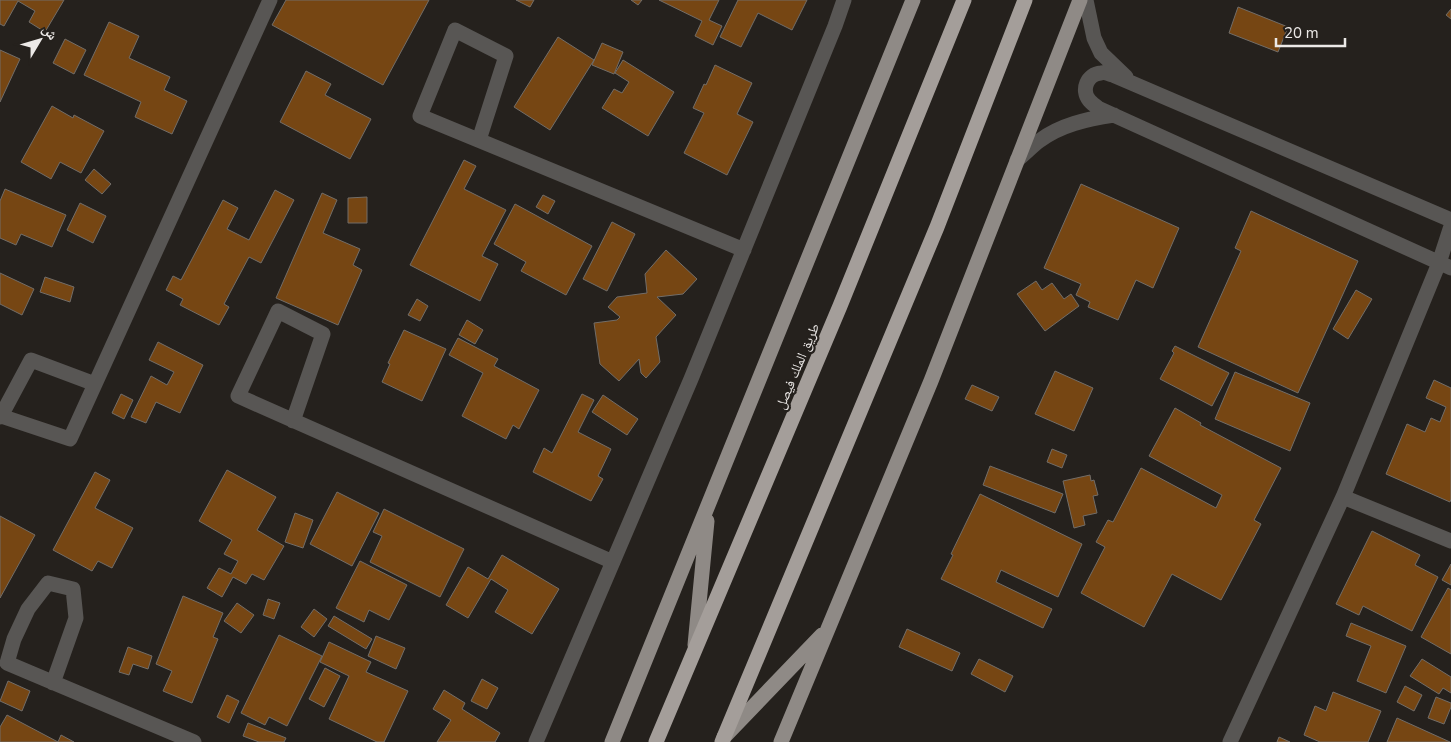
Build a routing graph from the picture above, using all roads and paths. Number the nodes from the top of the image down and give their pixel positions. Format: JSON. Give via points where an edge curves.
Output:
{"nodes":[{"id":1,"x":270,"y":0,"type":"edge"},
{"id":2,"x":844,"y":0,"type":"edge"},
{"id":3,"x":913,"y":0,"type":"edge"},
{"id":4,"x":964,"y":0,"type":"edge"},
{"id":5,"x":1025,"y":0,"type":"edge"},
{"id":6,"x":1080,"y":0,"type":"edge"},
{"id":7,"x":1086,"y":0,"type":"edge"},
{"id":8,"x":1132,"y":84,"type":"junction"},
{"id":9,"x":1114,"y":115,"type":"junction"},
{"id":10,"x":478,"y":140,"type":"junction"},
{"id":11,"x":1018,"y":160,"type":"junction"},
{"id":12,"x":1451,"y":220,"type":"edge"},
{"id":13,"x":1451,"y":226,"type":"edge"},
{"id":14,"x":744,"y":250,"type":"junction"},
{"id":15,"x":1445,"y":265,"type":"edge"},
{"id":16,"x":95,"y":384,"type":"junction"},
{"id":17,"x":0,"y":417,"type":"edge"},
{"id":18,"x":293,"y":421,"type":"junction"},
{"id":19,"x":1343,"y":497,"type":"junction"},
{"id":20,"x":708,"y":505,"type":"junction"},
{"id":21,"x":1451,"y":541,"type":"edge"},
{"id":22,"x":613,"y":562,"type":"junction"},
{"id":23,"x":828,"y":628,"type":"junction"},
{"id":24,"x":695,"y":649,"type":"junction"},
{"id":25,"x":53,"y":683,"type":"junction"},
{"id":26,"x":723,"y":740,"type":"edge"},
{"id":27,"x":657,"y":741,"type":"edge"},
{"id":28,"x":194,"y":742,"type":"edge"},
{"id":29,"x":536,"y":742,"type":"edge"},
{"id":30,"x":612,"y":742,"type":"edge"},
{"id":31,"x":780,"y":742,"type":"edge"},
{"id":32,"x":1230,"y":742,"type":"edge"}],
"edges":[{"from":1,"to":16,"type":"street"},
{"from":2,"to":14,"type":"street"},
{"from":3,"to":20,"type":"main road"},
{"from":4,"to":24,"type":"highway","name":"طريق الملك فيصل","via":[[840,306]]},
{"from":5,"to":26,"type":"highway","via":[[937,227]]},
{"from":6,"to":11,"type":"main road"},
{"from":7,"to":8,"type":"street","via":[[1098,46]]},
{"from":8,"to":9,"type":"street","via":[[1102,72],[1086,82],[1085,92],[1089,100]]},
{"from":8,"to":12,"type":"street"},
{"from":9,"to":11,"type":"street","via":[[1064,127],[1040,140]]},
{"from":9,"to":15,"type":"street"},
{"from":10,"to":10,"type":"street","via":[[420,116],[455,30],[506,56]]},
{"from":10,"to":14,"type":"street"},
{"from":11,"to":23,"type":"main road","via":[[931,381]]},
{"from":13,"to":15,"type":"street"},
{"from":14,"to":22,"type":"street"},
{"from":15,"to":19,"type":"street"},
{"from":16,"to":17,"type":"street","via":[[31,360]]},
{"from":16,"to":17,"type":"street","via":[[70,439]]},
{"from":18,"to":18,"type":"street","via":[[238,396],[278,311],[324,334]]},
{"from":18,"to":22,"type":"street"},
{"from":19,"to":21,"type":"street"},
{"from":19,"to":32,"type":"street"},
{"from":20,"to":24,"type":"main road"},
{"from":20,"to":30,"type":"main road"},
{"from":22,"to":29,"type":"street"},
{"from":23,"to":26,"type":"main road"},
{"from":23,"to":31,"type":"main road"},
{"from":24,"to":27,"type":"highway","name":"طريق الملك فيصل"},
{"from":25,"to":25,"type":"street","via":[[7,664],[28,608],[48,583],[73,590],[76,618]]},
{"from":25,"to":28,"type":"street"}]}
